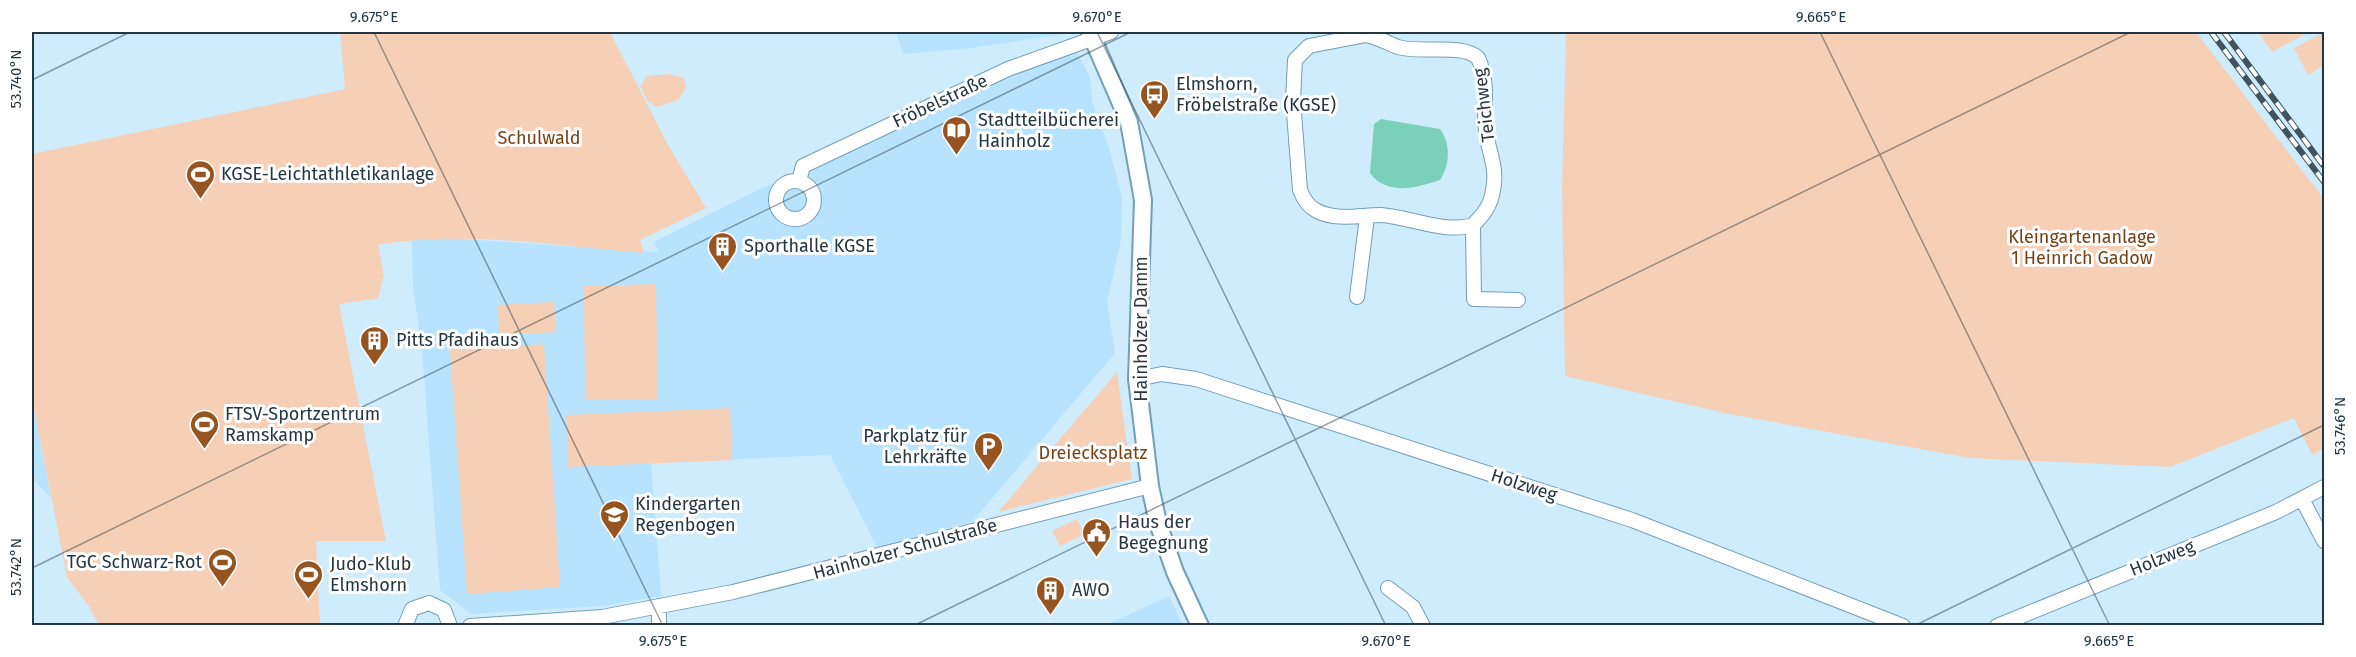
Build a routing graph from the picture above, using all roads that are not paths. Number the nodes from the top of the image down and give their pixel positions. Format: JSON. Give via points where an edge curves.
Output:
{"nodes":[{"id":1,"x":1111,"y":32,"type":"edge"},
{"id":2,"x":1366,"y":33,"type":"edge"},
{"id":3,"x":1092,"y":35,"type":"edge"},
{"id":4,"x":799,"y":181,"type":"dead end"},
{"id":5,"x":1367,"y":217,"type":"junction"},
{"id":6,"x":1473,"y":225,"type":"junction"},
{"id":7,"x":1357,"y":297,"type":"dead end"},
{"id":8,"x":1518,"y":300,"type":"dead end"},
{"id":9,"x":1137,"y":379,"type":"junction"},
{"id":10,"x":1150,"y":486,"type":"junction"},
{"id":11,"x":2325,"y":487,"type":"edge"},
{"id":12,"x":2302,"y":499,"type":"junction"},
{"id":13,"x":2325,"y":541,"type":"edge"},
{"id":14,"x":1388,"y":588,"type":"dead end"},
{"id":15,"x":659,"y":606,"type":"junction"},
{"id":16,"x":405,"y":626,"type":"edge"},
{"id":17,"x":450,"y":626,"type":"edge"},
{"id":18,"x":470,"y":626,"type":"edge"},
{"id":19,"x":660,"y":626,"type":"edge"},
{"id":20,"x":1200,"y":626,"type":"edge"},
{"id":21,"x":1423,"y":626,"type":"edge"},
{"id":22,"x":1903,"y":626,"type":"edge"},
{"id":23,"x":1997,"y":626,"type":"edge"}],
"edges":[{"from":1,"to":3,"type":"street","name":"Fröbelstraße"},
{"from":2,"to":5,"type":"street","name":"Teichweg","via":[[1300,52],[1293,66],[1293,100],[1303,198],[1317,211],[1329,215]]},
{"from":2,"to":6,"type":"street","name":"Teichweg","via":[[1398,47],[1466,51],[1478,58],[1485,76],[1485,128],[1494,160],[1494,186],[1489,207]]},
{"from":3,"to":4,"type":"street","name":"Fröbelstraße","via":[[1008,69],[813,161],[804,166]]},
{"from":3,"to":9,"type":"street","name":"Hainholzer Damm","via":[[1129,122],[1143,200]]},
{"from":5,"to":6,"type":"street","name":"Teichweg","via":[[1381,215],[1456,227]]},
{"from":5,"to":7,"type":"street"},
{"from":6,"to":8,"type":"street","via":[[1474,299]]},
{"from":9,"to":10,"type":"street","name":"Hainholzer Damm"},
{"from":9,"to":22,"type":"street","name":"Holzweg","via":[[1177,375],[1217,386],[1632,520]]},
{"from":10,"to":15,"type":"street","name":"Hainholzer Schulstraße","via":[[772,584]]},
{"from":10,"to":20,"type":"street","name":"Hainholzer Damm","via":[[1174,572]]},
{"from":11,"to":12,"type":"street","name":"Holzweg"},
{"from":12,"to":13,"type":"street"},
{"from":12,"to":23,"type":"street","name":"Holzweg"},
{"from":14,"to":21,"type":"street","via":[[1413,607]]},
{"from":15,"to":18,"type":"street","name":"Hainholzer Schulstraße","via":[[602,617]]},
{"from":15,"to":19,"type":"street"},
{"from":16,"to":17,"type":"street","via":[[412,609],[429,603],[444,610]]}]}
